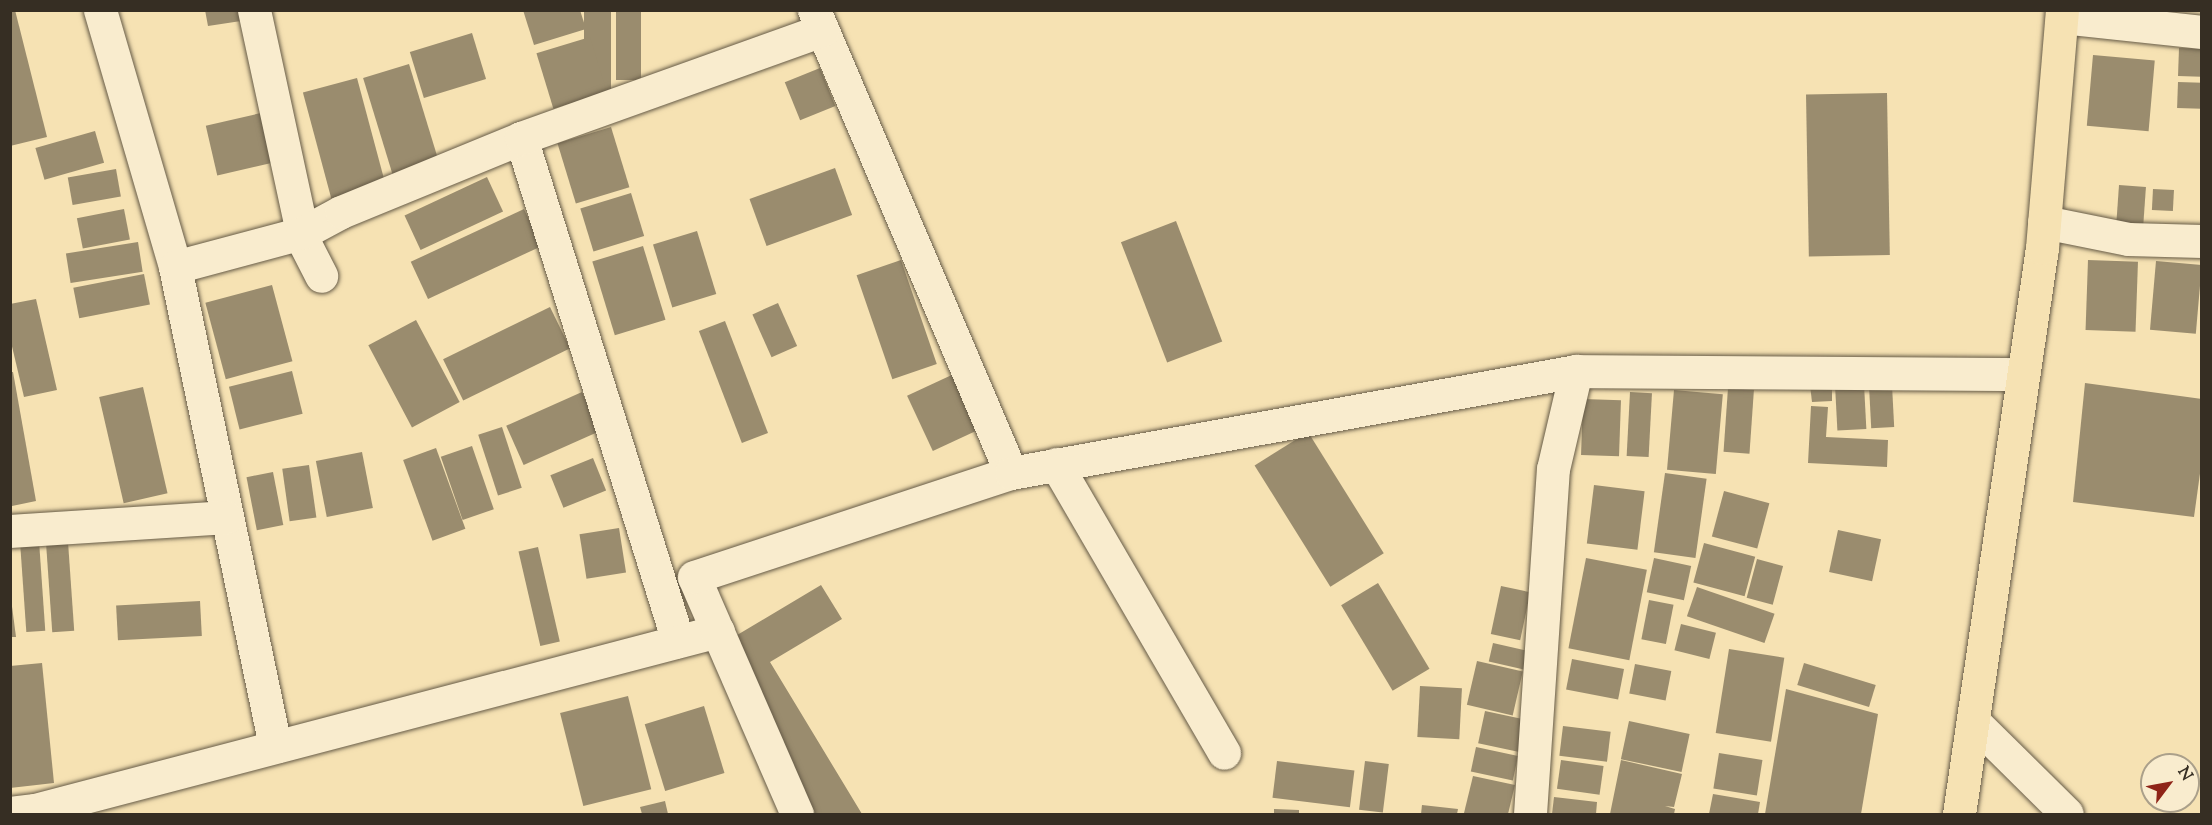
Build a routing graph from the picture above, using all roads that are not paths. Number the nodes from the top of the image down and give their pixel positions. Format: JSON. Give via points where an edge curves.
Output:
{"nodes":[{"id":1,"x":100,"y":10,"type":"edge"},
{"id":2,"x":254,"y":10,"type":"edge"},
{"id":3,"x":2062,"y":14,"type":"edge"},
{"id":4,"x":818,"y":20,"type":"edge"},
{"id":5,"x":2202,"y":32,"type":"edge"},
{"id":6,"x":521,"y":138,"type":"junction"},
{"id":7,"x":2044,"y":222,"type":"junction"},
{"id":8,"x":302,"y":233,"type":"junction"},
{"id":9,"x":2202,"y":241,"type":"edge"},
{"id":10,"x":175,"y":267,"type":"junction"},
{"id":11,"x":321,"y":276,"type":"dead end"},
{"id":12,"x":1576,"y":371,"type":"junction"},
{"id":13,"x":2022,"y":374,"type":"junction"},
{"id":14,"x":1056,"y":464,"type":"junction"},
{"id":15,"x":1011,"y":473,"type":"junction"},
{"id":16,"x":227,"y":517,"type":"junction"},
{"id":17,"x":10,"y":531,"type":"edge"},
{"id":18,"x":718,"y":631,"type":"junction"},
{"id":19,"x":678,"y":641,"type":"junction"},
{"id":20,"x":1975,"y":723,"type":"junction"},
{"id":21,"x":275,"y":747,"type":"junction"},
{"id":22,"x":1224,"y":753,"type":"dead end"},
{"id":23,"x":10,"y":813,"type":"edge"},
{"id":24,"x":797,"y":814,"type":"edge"},
{"id":25,"x":1530,"y":814,"type":"edge"},
{"id":26,"x":1959,"y":814,"type":"edge"},
{"id":27,"x":2067,"y":814,"type":"edge"}],
"edges":[{"from":1,"to":10,"type":"street"},
{"from":2,"to":8,"type":"street"},
{"from":3,"to":5,"type":"street"},
{"from":3,"to":7,"type":"main road"},
{"from":4,"to":6,"type":"street"},
{"from":4,"to":15,"type":"street"},
{"from":6,"to":8,"type":"street","via":[[340,212]]},
{"from":6,"to":19,"type":"street"},
{"from":7,"to":9,"type":"street","via":[[2128,239]]},
{"from":7,"to":13,"type":"main road"},
{"from":8,"to":10,"type":"street"},
{"from":8,"to":11,"type":"street"},
{"from":10,"to":16,"type":"street"},
{"from":12,"to":13,"type":"street"},
{"from":12,"to":14,"type":"street"},
{"from":12,"to":25,"type":"street","via":[[1553,469]]},
{"from":13,"to":20,"type":"main road"},
{"from":14,"to":15,"type":"street"},
{"from":14,"to":22,"type":"street"},
{"from":15,"to":18,"type":"street","via":[[694,577]]},
{"from":16,"to":17,"type":"street"},
{"from":16,"to":21,"type":"street"},
{"from":18,"to":19,"type":"street"},
{"from":18,"to":24,"type":"street"},
{"from":19,"to":21,"type":"street"},
{"from":20,"to":26,"type":"main road"},
{"from":20,"to":27,"type":"street"},
{"from":21,"to":23,"type":"street","via":[[35,810]]}]}
